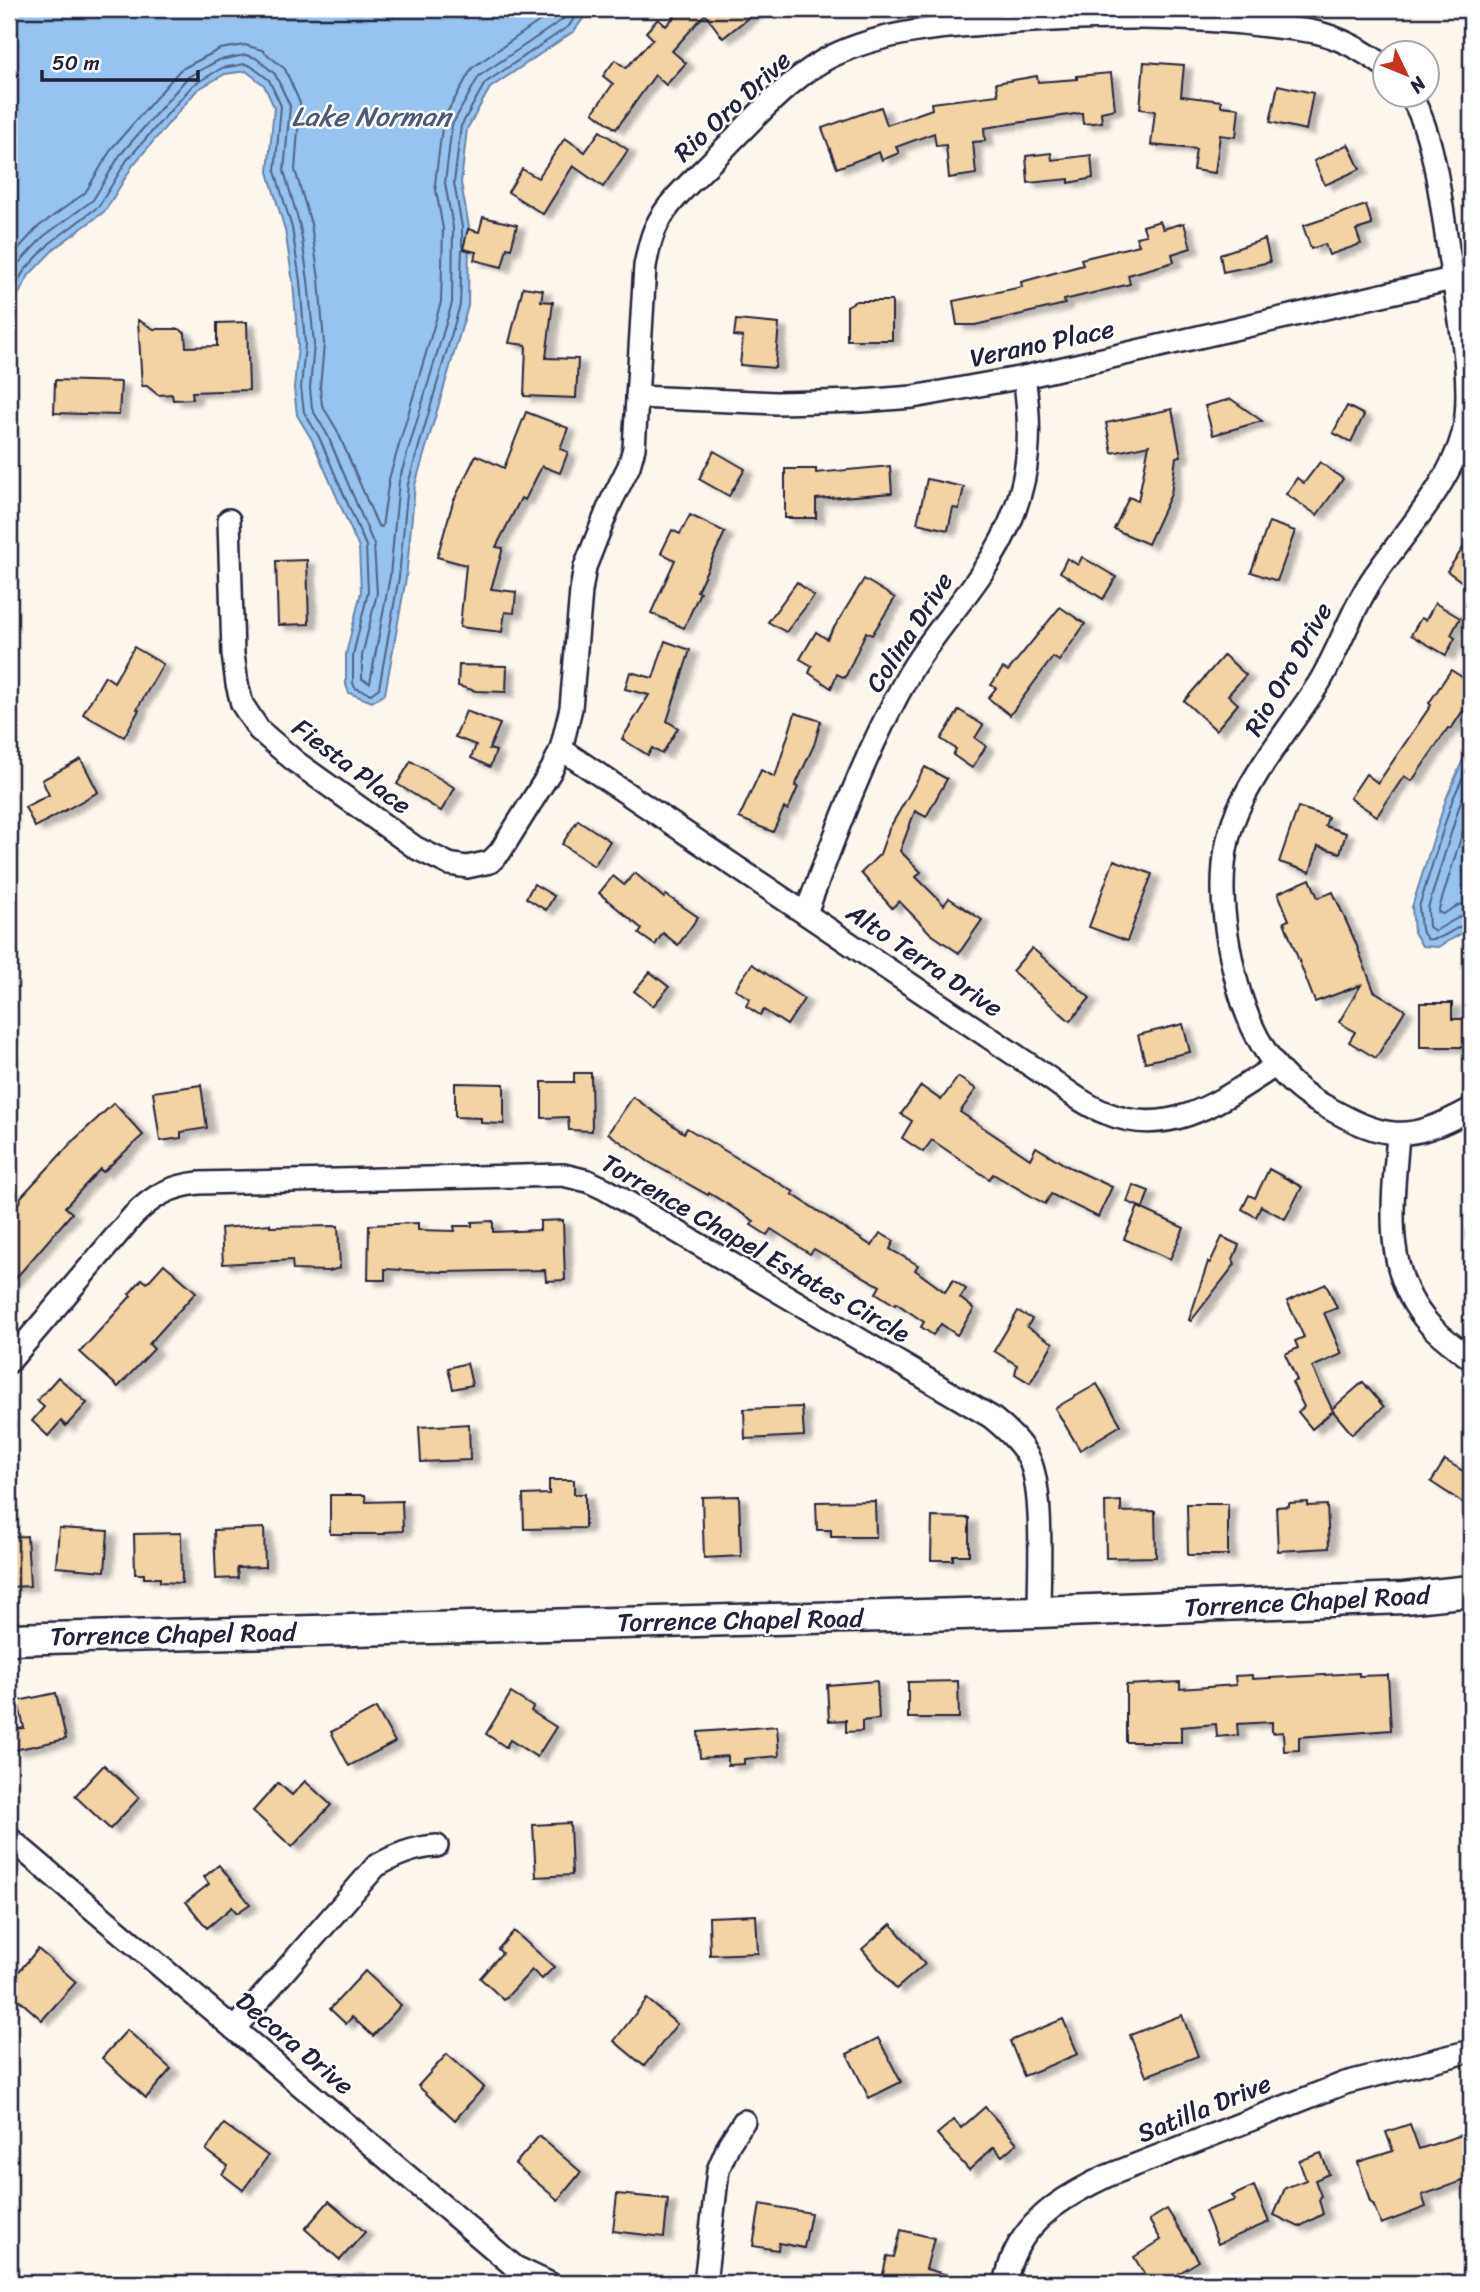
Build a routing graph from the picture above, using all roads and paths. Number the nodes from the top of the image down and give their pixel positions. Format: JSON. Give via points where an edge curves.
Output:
{"nodes":[{"id":1,"x":1372,"y":57,"type":"edge"},
{"id":2,"x":1416,"y":108,"type":"edge"},
{"id":3,"x":1452,"y":279,"type":"junction"},
{"id":4,"x":1024,"y":377,"type":"junction"},
{"id":5,"x":637,"y":397,"type":"junction"},
{"id":6,"x":229,"y":520,"type":"dead end"},
{"id":7,"x":561,"y":749,"type":"junction"},
{"id":8,"x":806,"y":913,"type":"junction"},
{"id":9,"x":1275,"y":1066,"type":"junction"},
{"id":10,"x":1471,"y":1108,"type":"edge"},
{"id":11,"x":1398,"y":1135,"type":"junction"},
{"id":12,"x":1471,"y":1359,"type":"edge"},
{"id":13,"x":9,"y":1362,"type":"edge"},
{"id":14,"x":1471,"y":1591,"type":"edge"},
{"id":15,"x":1039,"y":1612,"type":"junction"},
{"id":16,"x":9,"y":1639,"type":"edge"},
{"id":17,"x":9,"y":1839,"type":"edge"},
{"id":18,"x":437,"y":1846,"type":"dead end"},
{"id":19,"x":234,"y":2029,"type":"junction"},
{"id":20,"x":1471,"y":2052,"type":"edge"},
{"id":21,"x":744,"y":2121,"type":"dead end"},
{"id":22,"x":549,"y":2283,"type":"edge"},
{"id":23,"x":705,"y":2283,"type":"edge"},
{"id":24,"x":1005,"y":2283,"type":"edge"}],
"edges":[{"from":1,"to":5,"type":"street","name":"Rio Oro Drive","via":[[1315,32],[1243,22],[1089,17],[901,34],[830,58],[803,75],[752,121],[659,220],[645,266]]},
{"from":2,"to":3,"type":"street","name":"Rio Oro Drive","via":[[1437,184]]},
{"from":3,"to":4,"type":"street","name":"Verano Place"},
{"from":3,"to":9,"type":"street","name":"Rio Oro Drive","via":[[1466,380],[1466,412],[1458,451],[1442,481],[1372,578],[1319,682],[1248,790],[1231,826],[1223,883],[1229,953],[1249,1020]]},
{"from":4,"to":5,"type":"street","name":"Verano Place","via":[[913,397],[861,401]]},
{"from":4,"to":8,"type":"street","name":"Colina Drive","via":[[1030,443],[1018,506],[1000,544],[928,645],[885,720],[847,803]]},
{"from":5,"to":7,"type":"street","name":"Rio Oro Drive","via":[[629,466],[585,567],[571,708]]},
{"from":6,"to":7,"type":"street","name":"Fiesta Place","via":[[233,654],[242,704],[259,730],[375,821],[449,864],[467,867],[490,862],[524,815]]},
{"from":7,"to":8,"type":"street","name":"Alto Terra Drive"},
{"from":8,"to":9,"type":"street","name":"Alto Terra Drive","via":[[1074,1094],[1123,1119],[1157,1122],[1192,1115]]},
{"from":9,"to":11,"type":"street","name":"Rio Oro Drive","via":[[1315,1102],[1357,1125]]},
{"from":10,"to":11,"type":"street","name":"Rio Oro Drive","via":[[1424,1131]]},
{"from":11,"to":12,"type":"street","via":[[1393,1213],[1397,1267],[1413,1304],[1428,1324]]},
{"from":13,"to":15,"type":"street","name":"Torrence Chapel Estates Circle","via":[[133,1216],[171,1188],[199,1183],[576,1177],[605,1189],[1004,1428],[1024,1450],[1035,1480]]},
{"from":14,"to":15,"type":"street","name":"Torrence Chapel Road","via":[[1404,1598]]},
{"from":15,"to":16,"type":"street","name":"Torrence Chapel Road"},
{"from":17,"to":19,"type":"street","name":"Decora Drive"},
{"from":18,"to":19,"type":"street","via":[[400,1853],[376,1866]]},
{"from":19,"to":22,"type":"street","name":"Decora Drive","via":[[515,2266]]},
{"from":20,"to":24,"type":"street","name":"Satilla Drive","via":[[1345,2083],[1070,2193],[1028,2232],[1015,2251]]},
{"from":21,"to":23,"type":"street","via":[[718,2170]]}]}
